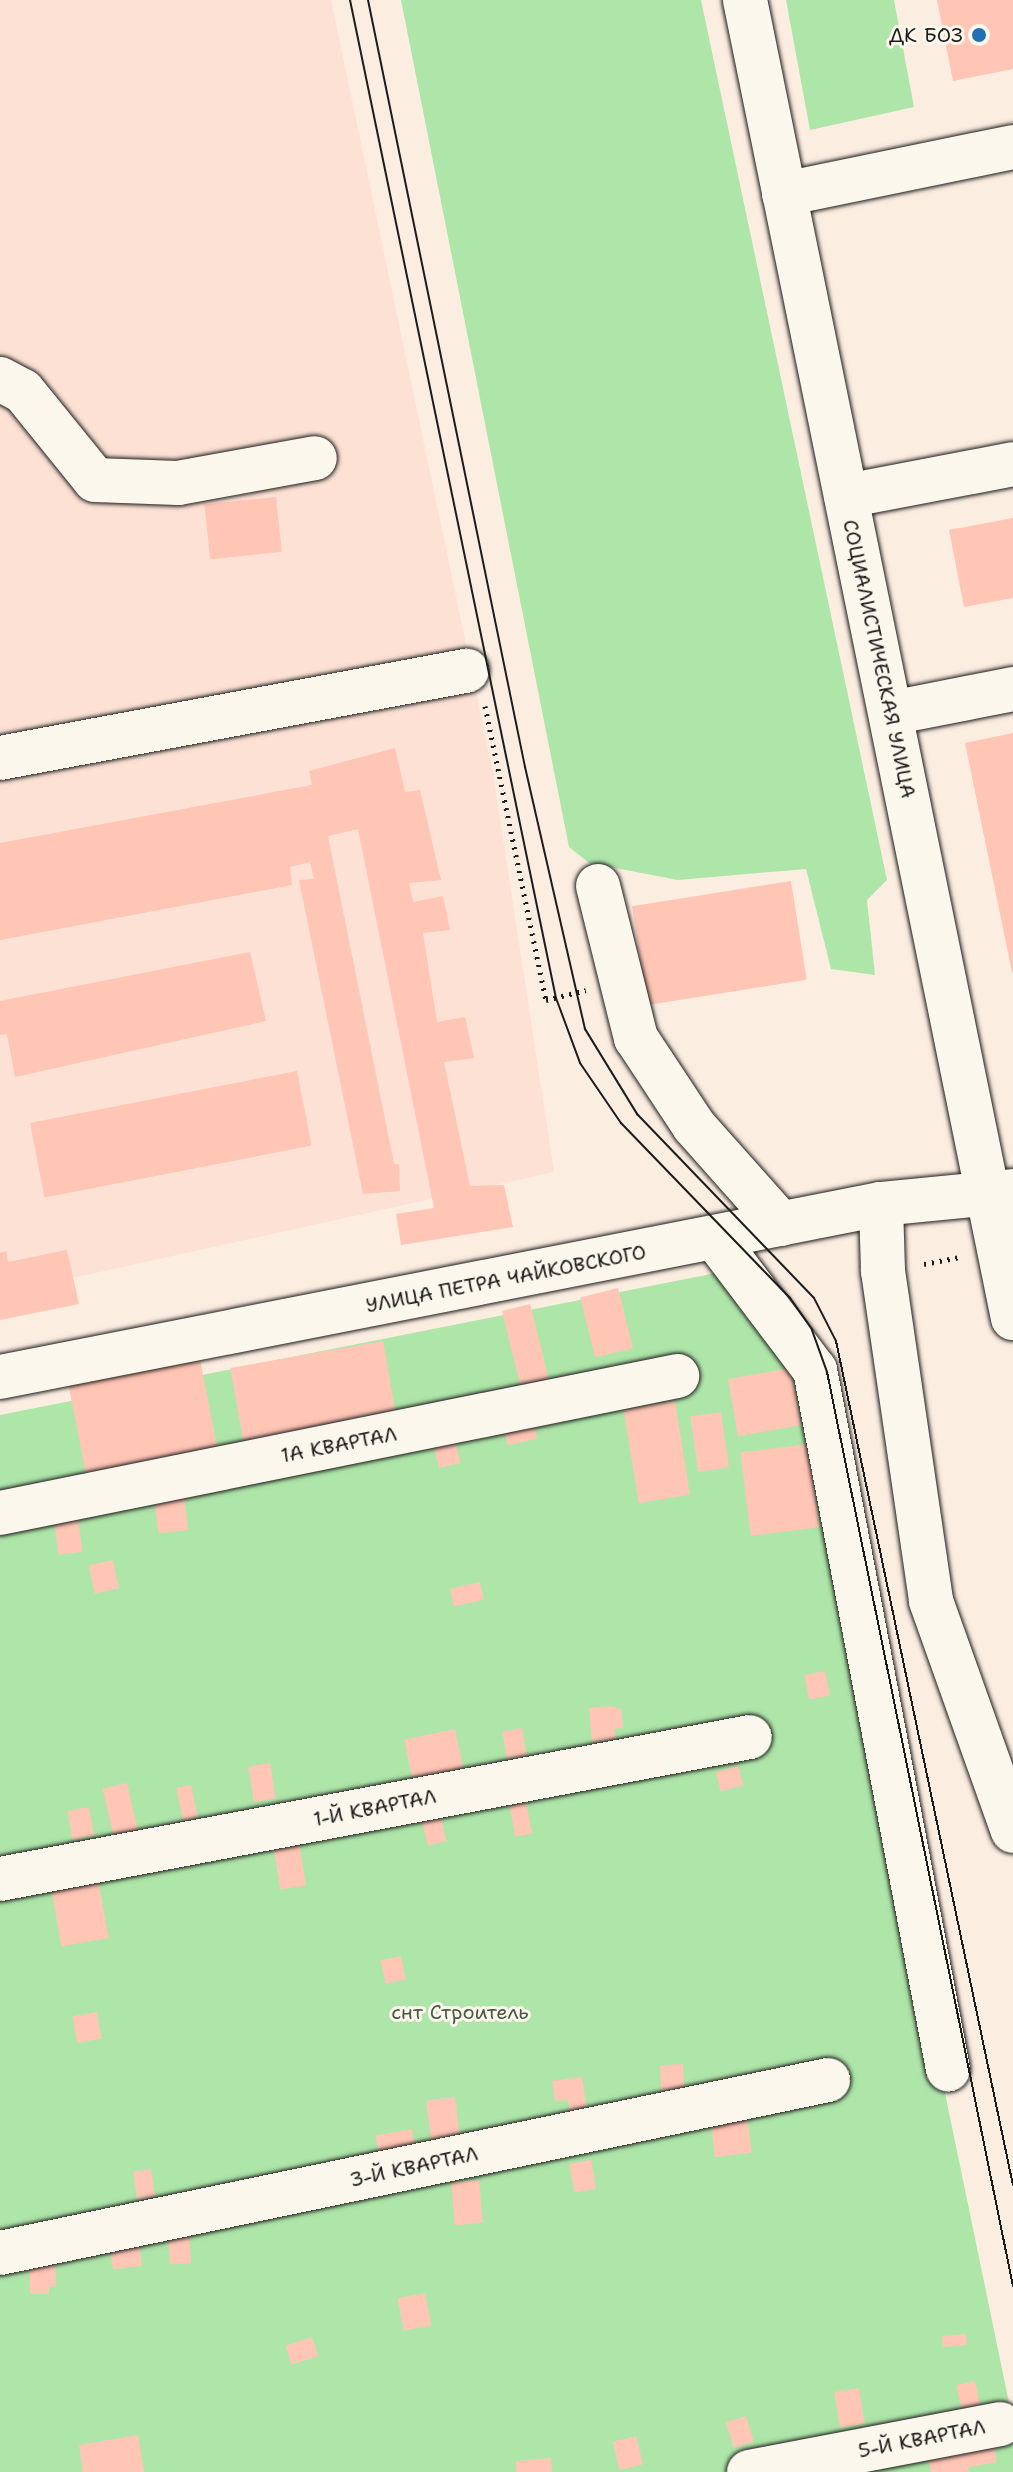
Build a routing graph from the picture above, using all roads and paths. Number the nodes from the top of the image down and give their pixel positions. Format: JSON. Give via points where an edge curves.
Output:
{"nodes":[{"id":1,"x":745,"y":0,"type":"edge"},
{"id":2,"x":1013,"y":147,"type":"edge"},
{"id":3,"x":784,"y":194,"type":"junction"},
{"id":4,"x":0,"y":379,"type":"edge"},
{"id":5,"x":315,"y":458,"type":"dead end"},
{"id":6,"x":1013,"y":464,"type":"edge"},
{"id":7,"x":846,"y":496,"type":"junction"},
{"id":8,"x":467,"y":671,"type":"joint"},
{"id":9,"x":1013,"y":689,"type":"edge"},
{"id":10,"x":891,"y":713,"type":"junction"},
{"id":11,"x":0,"y":758,"type":"edge"},
{"id":12,"x":598,"y":886,"type":"dead end"},
{"id":13,"x":622,"y":982,"type":"junction"},
{"id":14,"x":1000,"y":1194,"type":"edge"},
{"id":15,"x":881,"y":1204,"type":"junction"},
{"id":16,"x":781,"y":1224,"type":"junction"},
{"id":17,"x":715,"y":1238,"type":"junction"},
{"id":18,"x":999,"y":1250,"type":"junction"},
{"id":19,"x":883,"y":1271,"type":"junction"},
{"id":20,"x":1013,"y":1318,"type":"edge"},
{"id":21,"x":677,"y":1376,"type":"dead end"},
{"id":22,"x":0,"y":1377,"type":"edge"},
{"id":23,"x":0,"y":1513,"type":"edge"},
{"id":24,"x":750,"y":1737,"type":"dead end"},
{"id":25,"x":1013,"y":1831,"type":"edge"},
{"id":26,"x":0,"y":1879,"type":"edge"},
{"id":27,"x":948,"y":2069,"type":"dead end"},
{"id":28,"x":828,"y":2080,"type":"dead end"},
{"id":29,"x":0,"y":2253,"type":"edge"},
{"id":30,"x":1000,"y":2424,"type":"dead end"},
{"id":31,"x":749,"y":2472,"type":"edge"}],
"edges":[{"from":1,"to":3,"type":"street","name":"СОЦИАЛИСТИЧЕСКАЯ УЛИЦА"},
{"from":2,"to":3,"type":"street"},
{"from":3,"to":7,"type":"street","name":"СОЦИАЛИСТИЧЕСКАЯ УЛИЦА"},
{"from":4,"to":5,"type":"street","via":[[23,391],[95,480],[178,483]]},
{"from":6,"to":7,"type":"street"},
{"from":7,"to":10,"type":"street","name":"СОЦИАЛИСТИЧЕСКАЯ УЛИЦА"},
{"from":8,"to":11,"type":"street"},
{"from":8,"to":13,"type":"path","via":[[478,674],[546,1000]]},
{"from":9,"to":10,"type":"street"},
{"from":10,"to":14,"type":"street","name":"СОЦИАЛИСТИЧЕСКАЯ УЛИЦА"},
{"from":12,"to":13,"type":"street"},
{"from":13,"to":16,"type":"street","via":[[636,1038],[650,1063],[694,1126]]},
{"from":14,"to":15,"type":"street","name":"УЛИЦА ПЕТРА ЧАЙКОВСКОГО"},
{"from":14,"to":18,"type":"street","name":"СОЦИАЛИСТИЧЕСКАЯ УЛИЦА"},
{"from":15,"to":16,"type":"street","name":"УЛИЦА ПЕТРА ЧАЙКОВСКОГО"},
{"from":15,"to":19,"type":"street"},
{"from":16,"to":17,"type":"street","name":"УЛИЦА ПЕТРА ЧАЙКОВСКОГО"},
{"from":17,"to":22,"type":"street","name":"УЛИЦА ПЕТРА ЧАЙКОВСКОГО"},
{"from":17,"to":27,"type":"street","via":[[815,1370]]},
{"from":18,"to":19,"type":"path"},
{"from":18,"to":20,"type":"street","name":"СОЦИАЛИСТИЧЕСКАЯ УЛИЦА"},
{"from":19,"to":25,"type":"street","via":[[931,1601]]},
{"from":21,"to":23,"type":"street","name":"1А КВАРТАЛ"},
{"from":24,"to":26,"type":"street","name":"1-Й КВАРТАЛ"},
{"from":28,"to":29,"type":"street","name":"3-Й КВАРТАЛ"},
{"from":30,"to":31,"type":"street","name":"5-Й КВАРТАЛ"}]}
